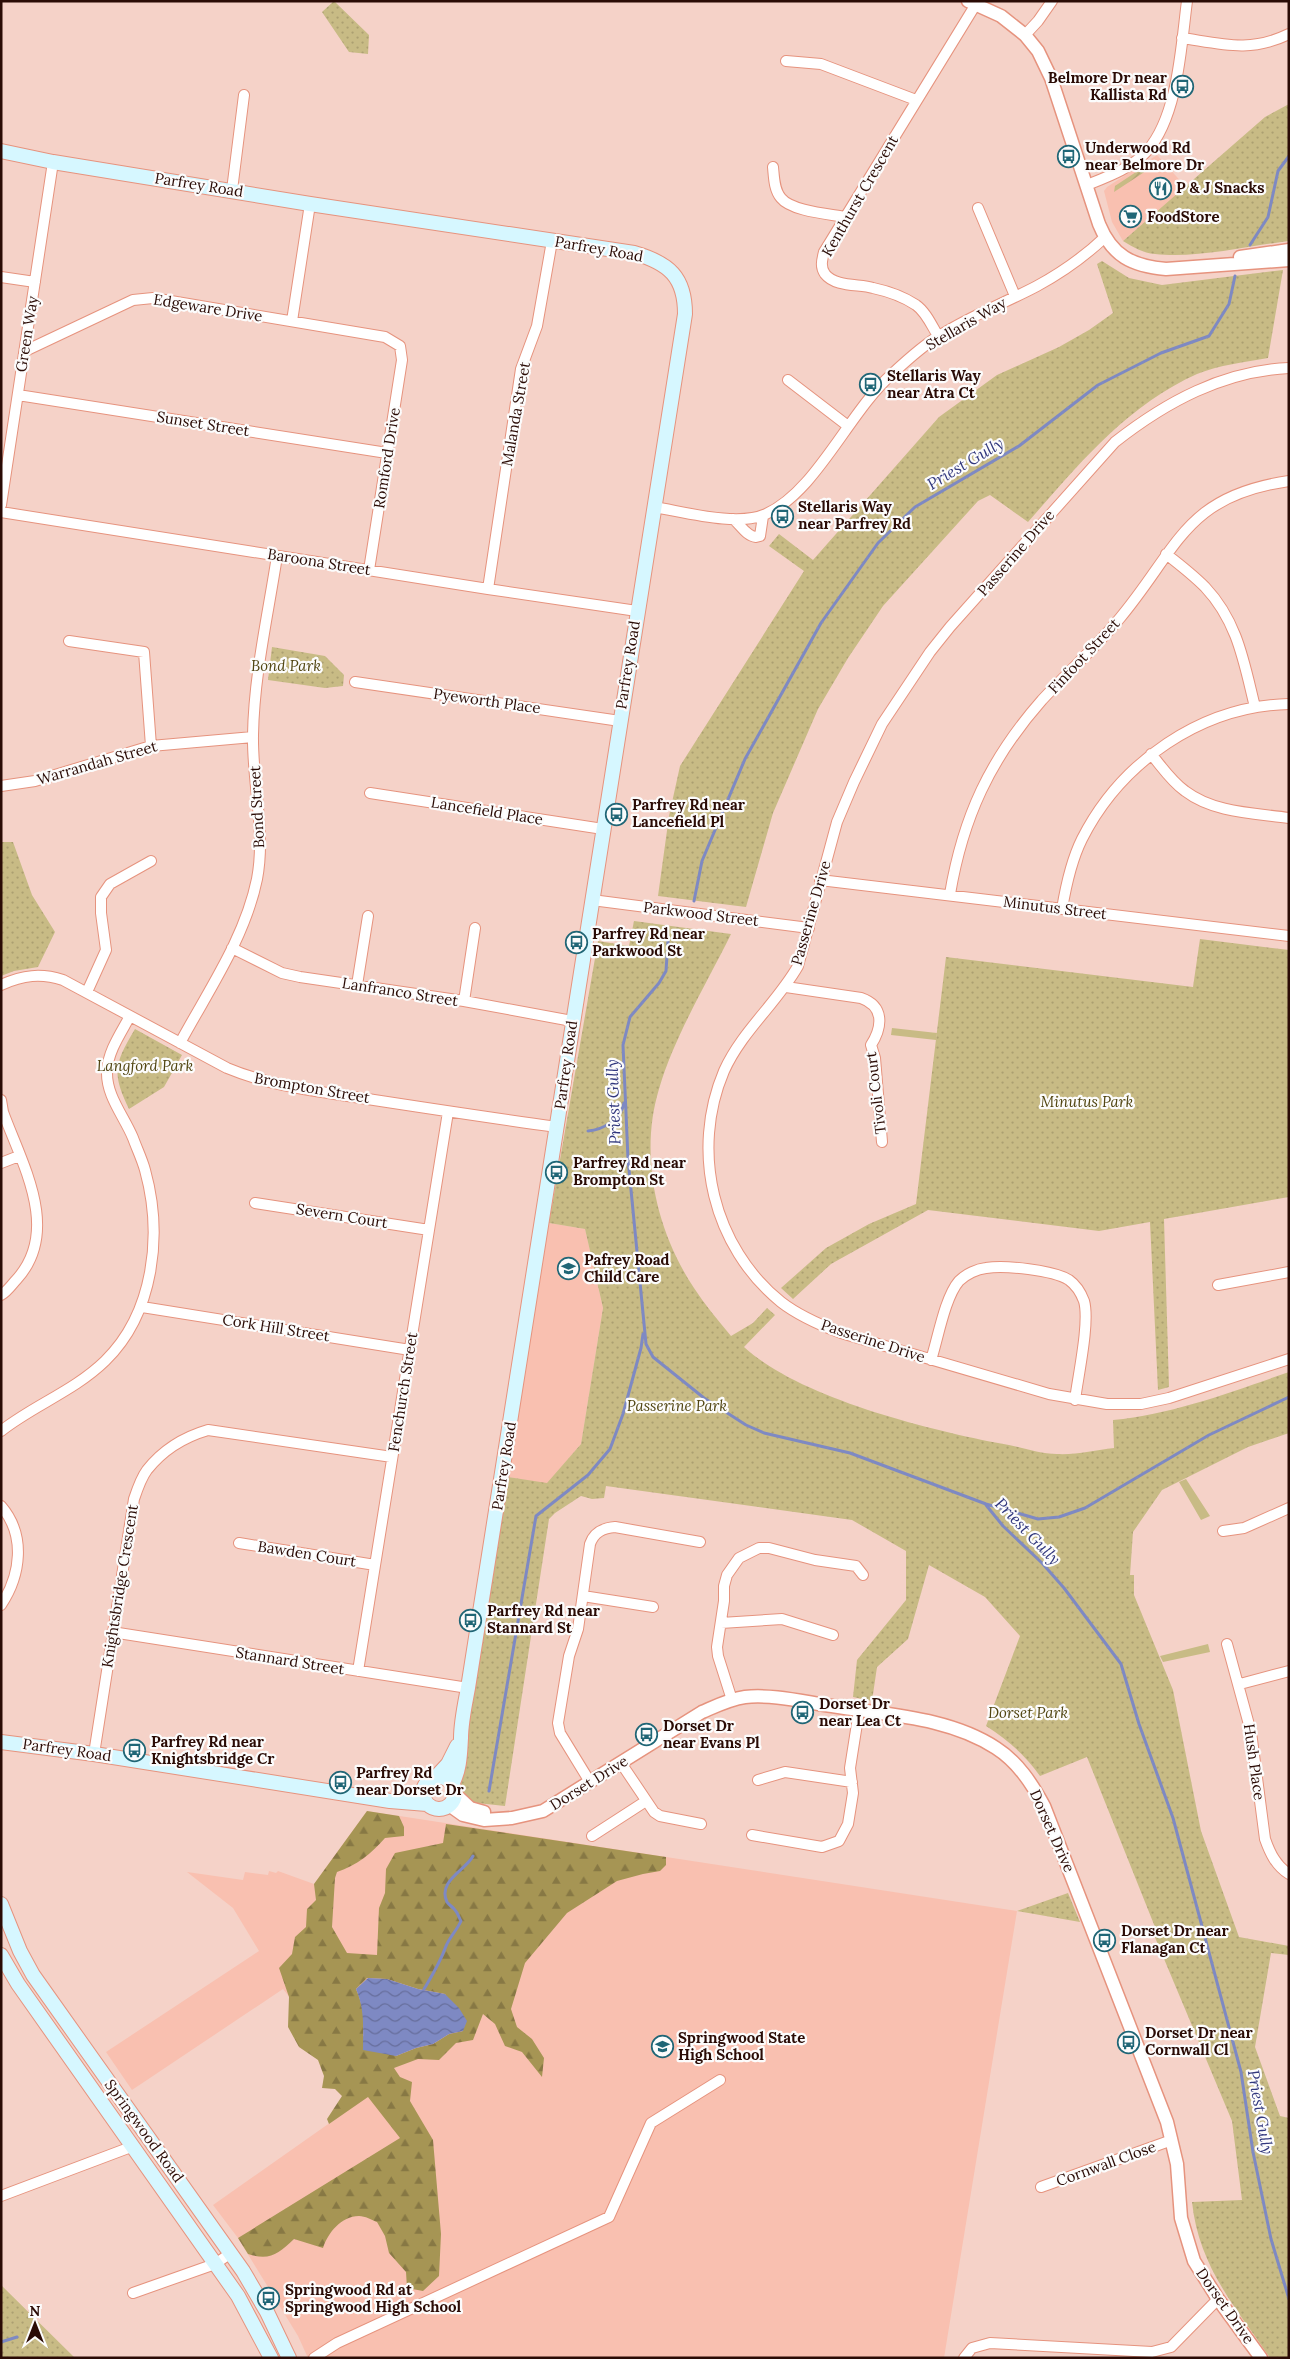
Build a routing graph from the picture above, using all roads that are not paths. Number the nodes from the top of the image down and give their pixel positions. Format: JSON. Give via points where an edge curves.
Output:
{"nodes":[{"id":1,"x":1052,"y":1,"type":"edge"},
{"id":2,"x":1187,"y":1,"type":"edge"},
{"id":3,"x":972,"y":3,"type":"edge"},
{"id":4,"x":1289,"y":34,"type":"edge"},
{"id":5,"x":1025,"y":35,"type":"junction"},
{"id":6,"x":1182,"y":38,"type":"junction"},
{"id":7,"x":786,"y":61,"type":"dead end"},
{"id":8,"x":244,"y":95,"type":"dead end"},
{"id":9,"x":916,"y":100,"type":"junction"},
{"id":10,"x":1,"y":151,"type":"edge"},
{"id":11,"x":54,"y":162,"type":"junction"},
{"id":12,"x":773,"y":167,"type":"dead end"},
{"id":13,"x":1087,"y":184,"type":"junction"},
{"id":14,"x":232,"y":190,"type":"junction"},
{"id":15,"x":310,"y":204,"type":"junction"},
{"id":16,"x":978,"y":208,"type":"dead end"},
{"id":17,"x":845,"y":217,"type":"junction"},
{"id":18,"x":1105,"y":237,"type":"junction"},
{"id":19,"x":552,"y":241,"type":"junction"},
{"id":20,"x":1289,"y":250,"type":"edge"},
{"id":21,"x":1289,"y":260,"type":"edge"},
{"id":22,"x":1166,"y":269,"type":"junction"},
{"id":23,"x":1,"y":277,"type":"edge"},
{"id":24,"x":35,"y":282,"type":"junction"},
{"id":25,"x":1015,"y":296,"type":"junction"},
{"id":26,"x":292,"y":322,"type":"junction"},
{"id":27,"x":938,"y":336,"type":"junction"},
{"id":28,"x":400,"y":346,"type":"joint"},
{"id":29,"x":25,"y":351,"type":"junction"},
{"id":30,"x":1289,"y":368,"type":"edge"},
{"id":31,"x":788,"y":380,"type":"dead end"},
{"id":32,"x":18,"y":395,"type":"junction"},
{"id":33,"x":848,"y":426,"type":"junction"},
{"id":34,"x":387,"y":453,"type":"junction"},
{"id":35,"x":1289,"y":481,"type":"edge"},
{"id":36,"x":1,"y":505,"type":"edge"},
{"id":37,"x":654,"y":507,"type":"junction"},
{"id":38,"x":1,"y":512,"type":"edge"},
{"id":39,"x":763,"y":516,"type":"junction"},
{"id":40,"x":733,"y":519,"type":"junction"},
{"id":41,"x":1166,"y":554,"type":"junction"},
{"id":42,"x":277,"y":556,"type":"junction"},
{"id":43,"x":369,"y":570,"type":"junction"},
{"id":44,"x":488,"y":589,"type":"junction"},
{"id":45,"x":637,"y":611,"type":"junction"},
{"id":46,"x":69,"y":641,"type":"dead end"},
{"id":47,"x":355,"y":682,"type":"dead end"},
{"id":48,"x":1289,"y":704,"type":"edge"},
{"id":49,"x":1255,"y":707,"type":"junction"},
{"id":50,"x":620,"y":721,"type":"junction"},
{"id":51,"x":253,"y":738,"type":"junction"},
{"id":52,"x":151,"y":746,"type":"junction"},
{"id":53,"x":1151,"y":754,"type":"junction"},
{"id":54,"x":1,"y":786,"type":"edge"},
{"id":55,"x":370,"y":794,"type":"dead end"},
{"id":56,"x":1289,"y":818,"type":"edge"},
{"id":57,"x":603,"y":829,"type":"junction"},
{"id":58,"x":152,"y":861,"type":"dead end"},
{"id":59,"x":820,"y":880,"type":"junction"},
{"id":60,"x":950,"y":894,"type":"junction"},
{"id":61,"x":592,"y":900,"type":"junction"},
{"id":62,"x":1062,"y":909,"type":"junction"},
{"id":63,"x":368,"y":916,"type":"dead end"},
{"id":64,"x":475,"y":928,"type":"dead end"},
{"id":65,"x":809,"y":928,"type":"junction"},
{"id":66,"x":1289,"y":936,"type":"edge"},
{"id":67,"x":232,"y":948,"type":"junction"},
{"id":68,"x":1,"y":985,"type":"edge"},
{"id":69,"x":357,"y":985,"type":"junction"},
{"id":70,"x":786,"y":987,"type":"junction"},
{"id":71,"x":87,"y":992,"type":"junction"},
{"id":72,"x":464,"y":1002,"type":"junction"},
{"id":73,"x":130,"y":1016,"type":"junction"},
{"id":74,"x":572,"y":1021,"type":"junction"},
{"id":75,"x":180,"y":1043,"type":"junction"},
{"id":76,"x":1,"y":1100,"type":"edge"},
{"id":77,"x":448,"y":1112,"type":"junction"},
{"id":78,"x":557,"y":1126,"type":"junction"},
{"id":79,"x":882,"y":1142,"type":"dead end"},
{"id":80,"x":20,"y":1156,"type":"junction"},
{"id":81,"x":1,"y":1163,"type":"edge"},
{"id":82,"x":255,"y":1202,"type":"dead end"},
{"id":83,"x":429,"y":1230,"type":"junction"},
{"id":84,"x":1289,"y":1272,"type":"edge"},
{"id":85,"x":1218,"y":1285,"type":"dead end"},
{"id":86,"x":1,"y":1295,"type":"edge"},
{"id":87,"x":142,"y":1307,"type":"junction"},
{"id":88,"x":410,"y":1350,"type":"junction"},
{"id":89,"x":1289,"y":1359,"type":"edge"},
{"id":90,"x":931,"y":1360,"type":"junction"},
{"id":91,"x":1075,"y":1400,"type":"junction"},
{"id":92,"x":1,"y":1431,"type":"edge"},
{"id":93,"x":392,"y":1457,"type":"junction"},
{"id":94,"x":1,"y":1506,"type":"edge"},
{"id":95,"x":1289,"y":1508,"type":"edge"},
{"id":96,"x":1222,"y":1531,"type":"dead end"},
{"id":97,"x":700,"y":1542,"type":"dead end"},
{"id":98,"x":240,"y":1543,"type":"dead end"},
{"id":99,"x":375,"y":1565,"type":"junction"},
{"id":100,"x":864,"y":1575,"type":"dead end"},
{"id":101,"x":583,"y":1596,"type":"junction"},
{"id":102,"x":1,"y":1605,"type":"edge"},
{"id":103,"x":653,"y":1607,"type":"dead end"},
{"id":104,"x":721,"y":1623,"type":"junction"},
{"id":105,"x":112,"y":1632,"type":"junction"},
{"id":106,"x":833,"y":1635,"type":"dead end"},
{"id":107,"x":1227,"y":1644,"type":"dead end"},
{"id":108,"x":358,"y":1671,"type":"junction"},
{"id":109,"x":1289,"y":1671,"type":"edge"},
{"id":110,"x":1240,"y":1684,"type":"junction"},
{"id":111,"x":468,"y":1688,"type":"junction"},
{"id":112,"x":732,"y":1700,"type":"junction"},
{"id":113,"x":859,"y":1711,"type":"junction"},
{"id":114,"x":461,"y":1738,"type":"junction"},
{"id":115,"x":4,"y":1741,"type":"edge"},
{"id":116,"x":94,"y":1754,"type":"junction"},
{"id":117,"x":621,"y":1763,"type":"junction"},
{"id":118,"x":436,"y":1778,"type":"junction"},
{"id":119,"x":758,"y":1780,"type":"dead end"},
{"id":120,"x":590,"y":1782,"type":"junction"},
{"id":121,"x":852,"y":1782,"type":"junction"},
{"id":122,"x":424,"y":1787,"type":"junction"},
{"id":123,"x":452,"y":1795,"type":"junction"},
{"id":124,"x":390,"y":1801,"type":"junction"},
{"id":125,"x":646,"y":1801,"type":"junction"},
{"id":126,"x":427,"y":1804,"type":"junction"},
{"id":127,"x":702,"y":1824,"type":"dead end"},
{"id":128,"x":752,"y":1835,"type":"dead end"},
{"id":129,"x":592,"y":1836,"type":"dead end"},
{"id":130,"x":1289,"y":1874,"type":"edge"},
{"id":131,"x":1,"y":1904,"type":"edge"},
{"id":132,"x":1,"y":1954,"type":"edge"},
{"id":133,"x":720,"y":2080,"type":"dead end"},
{"id":134,"x":1172,"y":2140,"type":"junction"},
{"id":135,"x":131,"y":2147,"type":"junction"},
{"id":136,"x":1041,"y":2187,"type":"dead end"},
{"id":137,"x":1,"y":2195,"type":"edge"},
{"id":138,"x":231,"y":2254,"type":"junction"},
{"id":139,"x":215,"y":2264,"type":"junction"},
{"id":140,"x":133,"y":2293,"type":"dead end"},
{"id":141,"x":1218,"y":2299,"type":"junction"},
{"id":142,"x":271,"y":2358,"type":"edge"},
{"id":143,"x":289,"y":2358,"type":"edge"},
{"id":144,"x":314,"y":2358,"type":"edge"},
{"id":145,"x":964,"y":2358,"type":"edge"},
{"id":146,"x":1261,"y":2358,"type":"edge"}],
"edges":[{"from":1,"to":5,"type":"street"},
{"from":2,"to":6,"type":"street"},
{"from":3,"to":5,"type":"street","via":[[1000,16]]},
{"from":3,"to":9,"type":"street","name":"Kenthurst Crescent"},
{"from":4,"to":6,"type":"street","via":[[1253,46]]},
{"from":5,"to":13,"type":"street","via":[[1038,51],[1052,78]]},
{"from":6,"to":13,"type":"street","via":[[1172,98],[1157,137],[1137,160]]},
{"from":7,"to":9,"type":"street","via":[[822,64]]},
{"from":8,"to":14,"type":"street"},
{"from":9,"to":17,"type":"street","name":"Kenthurst Crescent"},
{"from":10,"to":11,"type":"main road","name":"Parfrey Road"},
{"from":11,"to":14,"type":"main road","name":"Parfrey Road"},
{"from":11,"to":24,"type":"street","name":"Green Way"},
{"from":12,"to":17,"type":"street","via":[[775,186],[781,198],[792,206]]},
{"from":13,"to":18,"type":"street"},
{"from":14,"to":15,"type":"main road","name":"Parfrey Road"},
{"from":15,"to":19,"type":"main road","name":"Parfrey Road"},
{"from":15,"to":26,"type":"street"},
{"from":16,"to":25,"type":"street"},
{"from":17,"to":27,"type":"street","name":"Kenthurst Crescent","via":[[824,252],[821,264],[825,274],[834,281],[873,288],[905,299],[917,306]]},
{"from":18,"to":22,"type":"street","via":[[1114,250],[1129,261]]},
{"from":18,"to":25,"type":"street","name":"Stellaris Way","via":[[1057,274]]},
{"from":19,"to":37,"type":"main road","name":"Parfrey Road","via":[[650,258],[670,270],[682,285],[685,314]]},
{"from":19,"to":44,"type":"street","name":"Malanda Street","via":[[538,326],[521,369]]},
{"from":20,"to":22,"type":"street"},
{"from":21,"to":22,"type":"street"},
{"from":23,"to":24,"type":"street"},
{"from":24,"to":29,"type":"street","name":"Green Way"},
{"from":25,"to":27,"type":"street","name":"Stellaris Way"},
{"from":26,"to":28,"type":"street","name":"Edgeware Drive","via":[[386,337]]},
{"from":26,"to":29,"type":"street","name":"Edgeware Drive","via":[[154,298],[133,300]]},
{"from":27,"to":33,"type":"street","name":"Stellaris Way","via":[[890,375]]},
{"from":28,"to":34,"type":"street","name":"Romford Drive","via":[[402,360]]},
{"from":29,"to":32,"type":"street","name":"Green Way"},
{"from":30,"to":59,"type":"street","name":"Passerine Drive","via":[[1242,375],[1205,386],[1172,402],[1142,420],[1089,469],[950,627],[909,682],[882,724],[854,782],[837,822]]},
{"from":31,"to":33,"type":"street"},
{"from":32,"to":34,"type":"street","name":"Sunset Street"},
{"from":32,"to":36,"type":"street","name":"Green Way"},
{"from":33,"to":39,"type":"street","name":"Stellaris Way","via":[[795,495]]},
{"from":34,"to":43,"type":"street","name":"Romford Drive"},
{"from":35,"to":41,"type":"street","name":"Finfoot Street","via":[[1227,498],[1189,524]]},
{"from":37,"to":40,"type":"street","name":"Stellaris Way"},
{"from":37,"to":45,"type":"main road","name":"Parfrey Road"},
{"from":38,"to":42,"type":"street","name":"Baroona Street"},
{"from":39,"to":40,"type":"street","name":"Stellaris Way"},
{"from":39,"to":40,"type":"street","via":[[762,530],[756,537]]},
{"from":41,"to":49,"type":"street","via":[[1205,586],[1226,615],[1243,651]]},
{"from":41,"to":60,"type":"street","name":"Finfoot Street","via":[[1120,619],[1042,701],[989,773],[964,831]]},
{"from":42,"to":43,"type":"street","name":"Baroona Street"},
{"from":42,"to":51,"type":"street","name":"Bond Street","via":[[256,686]]},
{"from":43,"to":44,"type":"street","name":"Baroona Street"},
{"from":44,"to":45,"type":"street","name":"Baroona Street"},
{"from":45,"to":50,"type":"main road","name":"Parfrey Road"},
{"from":46,"to":52,"type":"street","via":[[144,652]]},
{"from":47,"to":50,"type":"street","name":"Pyeworth Place"},
{"from":48,"to":49,"type":"street"},
{"from":49,"to":53,"type":"street","via":[[1199,724]]},
{"from":50,"to":57,"type":"main road","name":"Parfrey Road"},
{"from":51,"to":52,"type":"street","name":"Warrandah Street"},
{"from":51,"to":67,"type":"street","name":"Bond Street","via":[[260,842],[257,877],[252,899]]},
{"from":52,"to":54,"type":"street","name":"Warrandah Street","via":[[35,781]]},
{"from":53,"to":56,"type":"street","via":[[1171,779],[1205,803],[1227,810]]},
{"from":53,"to":62,"type":"street","via":[[1110,794],[1081,839],[1070,869]]},
{"from":55,"to":57,"type":"street","name":"Lancefield Place"},
{"from":57,"to":61,"type":"main road","name":"Parfrey Road"},
{"from":58,"to":71,"type":"street","via":[[110,884],[101,897],[106,950]]},
{"from":59,"to":60,"type":"street","name":"Minutus Street"},
{"from":59,"to":65,"type":"street","name":"Passerine Drive"},
{"from":60,"to":62,"type":"street","name":"Minutus Street"},
{"from":61,"to":65,"type":"street","name":"Parkwood Street"},
{"from":61,"to":74,"type":"main road","name":"Parfrey Road"},
{"from":62,"to":66,"type":"street","name":"Minutus Street"},
{"from":63,"to":69,"type":"street"},
{"from":64,"to":72,"type":"street"},
{"from":65,"to":70,"type":"street","name":"Passerine Drive","via":[[798,966]]},
{"from":67,"to":69,"type":"street","name":"Lanfranco Street","via":[[282,973]]},
{"from":67,"to":75,"type":"street","name":"Bond Street"},
{"from":68,"to":71,"type":"street","name":"Brompton Street","via":[[22,977],[47,975]]},
{"from":69,"to":72,"type":"street","name":"Lanfranco Street"},
{"from":70,"to":79,"type":"street","name":"Tivoli Court","via":[[870,1002],[877,1008],[879,1016],[875,1038],[870,1045],[875,1058]]},
{"from":70,"to":90,"type":"street","name":"Passerine Drive","via":[[743,1038],[724,1071],[708,1138],[716,1208],[742,1261],[781,1302],[841,1334]]},
{"from":71,"to":73,"type":"street","name":"Brompton Street"},
{"from":72,"to":74,"type":"street","name":"Lanfranco Street"},
{"from":73,"to":75,"type":"street","name":"Brompton Street"},
{"from":73,"to":87,"type":"street","via":[[109,1056],[107,1073],[111,1095],[145,1170],[152,1207],[154,1238]]},
{"from":74,"to":78,"type":"main road","name":"Parfrey Road"},
{"from":75,"to":77,"type":"street","name":"Brompton Street","via":[[253,1079]]},
{"from":76,"to":80,"type":"street"},
{"from":77,"to":78,"type":"street","name":"Brompton Street"},
{"from":77,"to":83,"type":"street","name":"Fenchurch Street"},
{"from":78,"to":111,"type":"main road","name":"Parfrey Road"},
{"from":80,"to":81,"type":"street"},
{"from":80,"to":86,"type":"street","via":[[34,1194],[38,1230],[31,1258],[22,1274]]},
{"from":82,"to":83,"type":"street","name":"Severn Court"},
{"from":83,"to":88,"type":"street","name":"Fenchurch Street"},
{"from":84,"to":85,"type":"street"},
{"from":87,"to":88,"type":"street","name":"Cork Hill Street"},
{"from":87,"to":92,"type":"street","via":[[128,1334],[105,1361],[71,1388]]},
{"from":88,"to":93,"type":"street","name":"Fenchurch Street"},
{"from":89,"to":91,"type":"street","name":"Passerine Drive","via":[[1141,1404]]},
{"from":90,"to":91,"type":"street","name":"Passerine Drive"},
{"from":90,"to":91,"type":"street","via":[[951,1296],[959,1281],[984,1268],[1056,1274],[1070,1281],[1081,1293],[1085,1304]]},
{"from":93,"to":99,"type":"street","name":"Fenchurch Street"},
{"from":93,"to":105,"type":"street","name":"Knightsbridge Crescent","via":[[208,1430],[178,1442],[146,1470],[134,1499]]},
{"from":94,"to":102,"type":"street","via":[[13,1524],[18,1560],[16,1576]]},
{"from":95,"to":96,"type":"street","via":[[1244,1528]]},
{"from":97,"to":101,"type":"street","via":[[607,1528],[592,1537]]},
{"from":98,"to":99,"type":"street","name":"Bawden Court"},
{"from":99,"to":108,"type":"street","name":"Fenchurch Street"},
{"from":100,"to":104,"type":"street","via":[[856,1566],[759,1548],[739,1558],[727,1574]]},
{"from":101,"to":103,"type":"street"},
{"from":101,"to":120,"type":"street","via":[[558,1723],[560,1733]]},
{"from":104,"to":106,"type":"street","via":[[782,1619]]},
{"from":104,"to":112,"type":"street","via":[[718,1656]]},
{"from":105,"to":108,"type":"street","name":"Stannard Street"},
{"from":105,"to":116,"type":"street","name":"Knightsbridge Crescent"},
{"from":107,"to":110,"type":"street","name":"Hush Place"},
{"from":108,"to":111,"type":"street","name":"Stannard Street"},
{"from":109,"to":110,"type":"street"},
{"from":110,"to":130,"type":"street","name":"Hush Place","via":[[1255,1750],[1264,1839],[1277,1863]]},
{"from":111,"to":114,"type":"main road","name":"Parfrey Road"},
{"from":112,"to":113,"type":"street","name":"Dorset Drive","via":[[782,1698]]},
{"from":112,"to":117,"type":"street","name":"Dorset Drive","via":[[702,1712]]},
{"from":113,"to":121,"type":"street","via":[[850,1768]]},
{"from":113,"to":134,"type":"street","name":"Dorset Drive","via":[[930,1722],[972,1734],[997,1748],[1031,1783],[1051,1823]]},
{"from":114,"to":118,"type":"main road","name":"Parfrey Road","via":[[448,1764]]},
{"from":114,"to":123,"type":"main road","name":"Parfrey Road","via":[[462,1749]]},
{"from":115,"to":116,"type":"main road","name":"Parfrey Road"},
{"from":116,"to":124,"type":"main road","name":"Parfrey Road"},
{"from":117,"to":120,"type":"street","name":"Dorset Drive"},
{"from":117,"to":125,"type":"street"},
{"from":118,"to":122,"type":"main road"},
{"from":118,"to":123,"type":"main road","via":[[446,1779]]},
{"from":119,"to":121,"type":"street","via":[[785,1772]]},
{"from":120,"to":123,"type":"street","name":"Dorset Drive","via":[[542,1812],[526,1816],[504,1818],[470,1808]]},
{"from":121,"to":128,"type":"street","via":[[848,1824],[839,1841],[822,1847]]},
{"from":122,"to":124,"type":"main road","name":"Parfrey Road"},
{"from":122,"to":126,"type":"main road","via":[[423,1796]]},
{"from":123,"to":126,"type":"main road","via":[[437,1809]]},
{"from":124,"to":126,"type":"main road","name":"Parfrey Road"},
{"from":125,"to":127,"type":"street","via":[[660,1816]]},
{"from":125,"to":129,"type":"street"},
{"from":131,"to":138,"type":"main road","name":"Springwood Road","via":[[33,1975]]},
{"from":132,"to":135,"type":"main road","name":"Springwood Road","via":[[18,1984]]},
{"from":133,"to":144,"type":"street","via":[[651,2124],[609,2217],[337,2343]]},
{"from":134,"to":136,"type":"street","name":"Cornwall Close"},
{"from":134,"to":141,"type":"street","name":"Dorset Drive","via":[[1187,2244]]},
{"from":135,"to":137,"type":"street"},
{"from":135,"to":139,"type":"main road","name":"Springwood Road"},
{"from":138,"to":139,"type":"street"},
{"from":138,"to":143,"type":"main road","name":"Springwood Road","via":[[267,2312]]},
{"from":139,"to":140,"type":"street"},
{"from":139,"to":142,"type":"main road","name":"Springwood Road","via":[[238,2296]]},
{"from":141,"to":145,"type":"street","via":[[1171,2347],[1163,2351],[990,2343],[972,2348]]},
{"from":141,"to":146,"type":"street","name":"Dorset Drive"}]}
